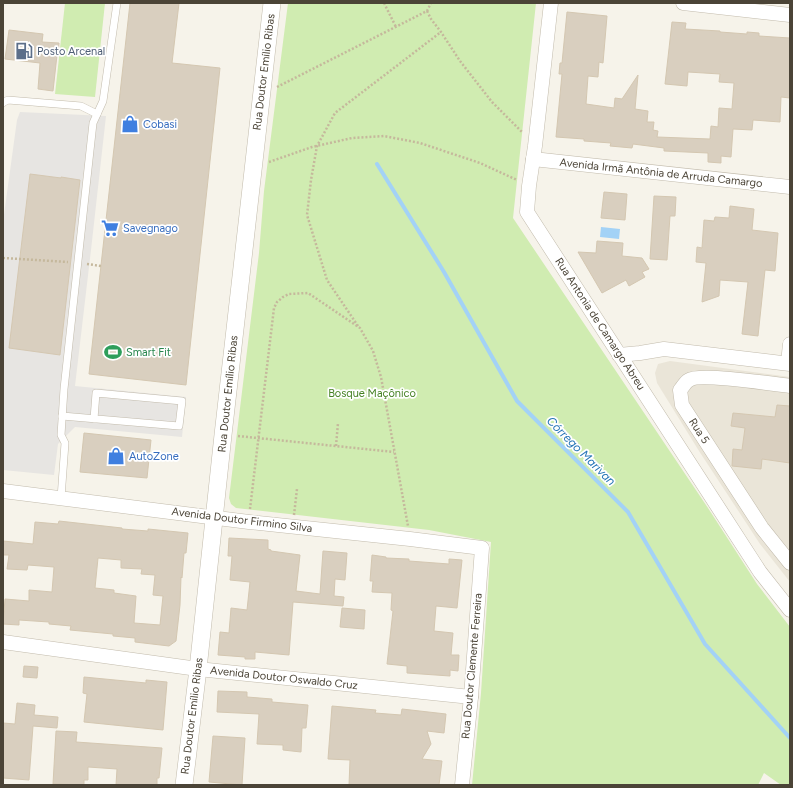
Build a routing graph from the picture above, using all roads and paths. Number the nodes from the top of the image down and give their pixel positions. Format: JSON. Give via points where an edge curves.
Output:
{"nodes":[{"id":1,"x":117,"y":3,"type":"edge"},
{"id":2,"x":272,"y":3,"type":"edge"},
{"id":3,"x":384,"y":3,"type":"edge"},
{"id":4,"x":431,"y":3,"type":"edge"},
{"id":5,"x":551,"y":3,"type":"edge"},
{"id":6,"x":683,"y":3,"type":"edge"},
{"id":7,"x":428,"y":11,"type":"junction"},
{"id":8,"x":790,"y":15,"type":"edge"},
{"id":9,"x":396,"y":27,"type":"junction"},
{"id":10,"x":441,"y":32,"type":"junction"},
{"id":11,"x":261,"y":96,"type":"junction"},
{"id":12,"x":3,"y":103,"type":"edge"},
{"id":13,"x":97,"y":114,"type":"junction"},
{"id":14,"x":317,"y":146,"type":"junction"},
{"id":15,"x":534,"y":152,"type":"junction"},
{"id":16,"x":253,"y":167,"type":"junction"},
{"id":17,"x":529,"y":186,"type":"junction"},
{"id":18,"x":790,"y":187,"type":"edge"},
{"id":19,"x":3,"y":258,"type":"edge"},
{"id":20,"x":77,"y":263,"type":"junction"},
{"id":21,"x":101,"y":266,"type":"dead end"},
{"id":22,"x":360,"y":328,"type":"junction"},
{"id":23,"x":790,"y":344,"type":"edge"},
{"id":24,"x":619,"y":355,"type":"junction"},
{"id":25,"x":789,"y":364,"type":"edge"},
{"id":26,"x":790,"y":386,"type":"edge"},
{"id":27,"x":62,"y":416,"type":"junction"},
{"id":28,"x":94,"y":419,"type":"junction"},
{"id":29,"x":338,"y":423,"type":"dead end"},
{"id":30,"x":223,"y":435,"type":"junction"},
{"id":31,"x":258,"y":438,"type":"junction"},
{"id":32,"x":336,"y":446,"type":"junction"},
{"id":33,"x":394,"y":452,"type":"junction"},
{"id":34,"x":297,"y":489,"type":"dead end"},
{"id":35,"x":3,"y":491,"type":"edge"},
{"id":36,"x":61,"y":498,"type":"junction"},
{"id":37,"x":214,"y":518,"type":"junction"},
{"id":38,"x":249,"y":522,"type":"junction"},
{"id":39,"x":293,"y":526,"type":"junction"},
{"id":40,"x":410,"y":539,"type":"junction"},
{"id":41,"x":482,"y":548,"type":"joint"},
{"id":42,"x":790,"y":563,"type":"edge"},
{"id":43,"x":790,"y":610,"type":"edge"},
{"id":44,"x":3,"y":642,"type":"edge"},
{"id":45,"x":198,"y":669,"type":"junction"},
{"id":46,"x":471,"y":697,"type":"junction"},
{"id":47,"x":184,"y":785,"type":"edge"},
{"id":48,"x":462,"y":785,"type":"edge"}],
"edges":[{"from":1,"to":13,"type":"lane","via":[[103,101]]},
{"from":2,"to":11,"type":"street","name":"Rua Doutor Emílio Ribas"},
{"from":3,"to":9,"type":"path"},
{"from":4,"to":7,"type":"path"},
{"from":5,"to":15,"type":"street","name":"Rua Antonia de Camargo Abreu"},
{"from":6,"to":8,"type":"street"},
{"from":7,"to":9,"type":"path"},
{"from":7,"to":10,"type":"path"},
{"from":9,"to":11,"type":"path"},
{"from":10,"to":14,"type":"path","via":[[335,113]]},
{"from":10,"to":15,"type":"path","via":[[460,61]]},
{"from":11,"to":16,"type":"street","name":"Rua Doutor Emílio Ribas"},
{"from":12,"to":13,"type":"lane","via":[[8,100],[81,106]]},
{"from":13,"to":20,"type":"lane","via":[[93,123]]},
{"from":14,"to":16,"type":"path"},
{"from":14,"to":17,"type":"path","via":[[352,138],[384,136],[420,143],[480,162]]},
{"from":14,"to":22,"type":"path","via":[[307,215],[327,280]]},
{"from":15,"to":17,"type":"street","name":"Rua Antonia de Camargo Abreu"},
{"from":15,"to":18,"type":"street","name":"Avenida Irmã Antônia de Arruda Camargo"},
{"from":16,"to":30,"type":"street","name":"Rua Doutor Emílio Ribas"},
{"from":17,"to":24,"type":"street","name":"Rua Antonia de Camargo Abreu","via":[[527,212]]},
{"from":19,"to":20,"type":"path"},
{"from":20,"to":21,"type":"path"},
{"from":20,"to":27,"type":"lane"},
{"from":22,"to":31,"type":"path","via":[[308,293],[289,294],[277,302],[273,312]]},
{"from":22,"to":33,"type":"path","via":[[373,351],[381,377]]},
{"from":23,"to":25,"type":"street"},
{"from":24,"to":25,"type":"street","via":[[664,349]]},
{"from":24,"to":43,"type":"street","name":"Rua Antonia de Camargo Abreu","via":[[760,572]]},
{"from":26,"to":42,"type":"street","name":"Rua 5","via":[[701,378],[689,380],[680,390],[682,406],[762,528]]},
{"from":27,"to":28,"type":"lane"},
{"from":27,"to":36,"type":"lane","via":[[60,435],[65,443]]},
{"from":28,"to":28,"type":"lane","via":[[96,392],[182,401],[179,426]]},
{"from":29,"to":32,"type":"path"},
{"from":30,"to":31,"type":"path"},
{"from":30,"to":37,"type":"street","name":"Rua Doutor Emílio Ribas"},
{"from":31,"to":32,"type":"path"},
{"from":31,"to":38,"type":"path"},
{"from":32,"to":33,"type":"path"},
{"from":33,"to":40,"type":"path"},
{"from":34,"to":39,"type":"path"},
{"from":35,"to":36,"type":"street","name":"Avenida Doutor Firmino Silva"},
{"from":36,"to":37,"type":"street","name":"Avenida Doutor Firmino Silva"},
{"from":37,"to":38,"type":"street","name":"Avenida Doutor Firmino Silva"},
{"from":37,"to":45,"type":"street","name":"Rua Doutor Emílio Ribas"},
{"from":38,"to":39,"type":"street","name":"Avenida Doutor Firmino Silva"},
{"from":39,"to":40,"type":"street","name":"Avenida Doutor Firmino Silva"},
{"from":40,"to":41,"type":"street","name":"Avenida Doutor Firmino Silva"},
{"from":41,"to":46,"type":"street","name":"Rua Doutor Clemente Ferreira"},
{"from":44,"to":45,"type":"street","name":"Avenida Doutor Oswaldo Cruz"},
{"from":45,"to":46,"type":"street","name":"Avenida Doutor Oswaldo Cruz"},
{"from":45,"to":47,"type":"street","name":"Rua Doutor Emílio Ribas"},
{"from":46,"to":48,"type":"street","name":"Rua Doutor Clemente Ferreira"}]}
